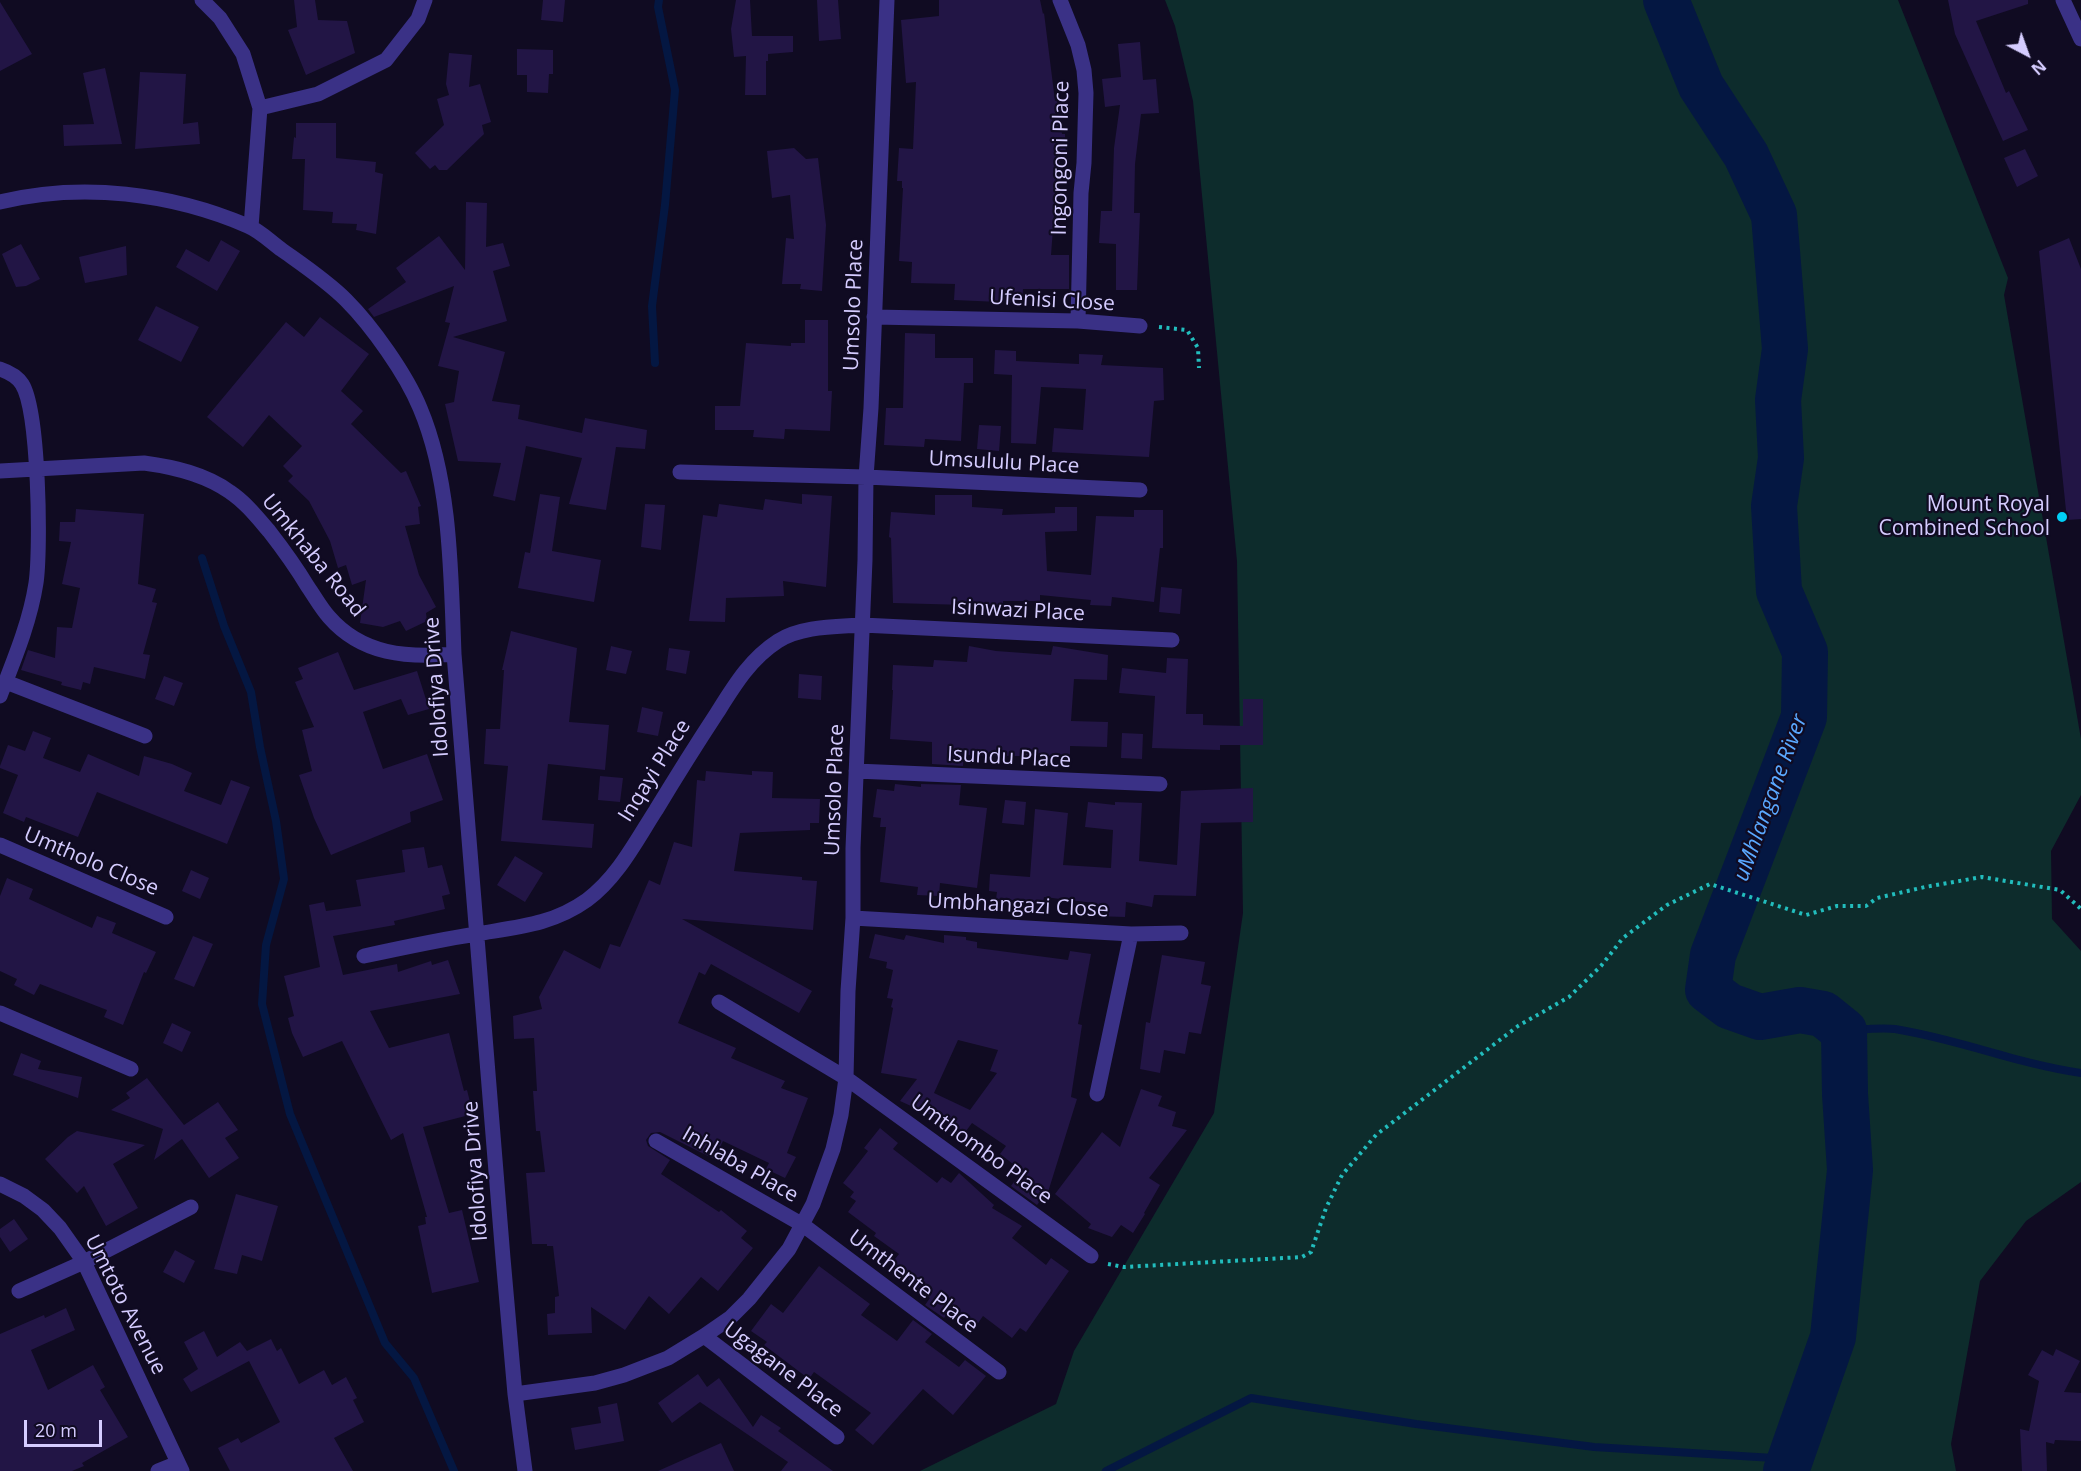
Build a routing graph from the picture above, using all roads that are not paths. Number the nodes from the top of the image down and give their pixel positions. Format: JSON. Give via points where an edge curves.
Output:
{"nodes":[{"id":1,"x":202,"y":0,"type":"edge"},
{"id":2,"x":425,"y":0,"type":"edge"},
{"id":3,"x":887,"y":0,"type":"edge"},
{"id":4,"x":1059,"y":0,"type":"edge"},
{"id":5,"x":2063,"y":0,"type":"edge"},
{"id":6,"x":2081,"y":39,"type":"edge"},
{"id":7,"x":260,"y":108,"type":"junction"},
{"id":8,"x":0,"y":202,"type":"edge"},
{"id":9,"x":251,"y":227,"type":"junction"},
{"id":10,"x":874,"y":317,"type":"junction"},
{"id":11,"x":1078,"y":321,"type":"junction"},
{"id":12,"x":1140,"y":326,"type":"road end"},
{"id":13,"x":0,"y":369,"type":"edge"},
{"id":14,"x":36,"y":469,"type":"junction"},
{"id":15,"x":0,"y":471,"type":"edge"},
{"id":16,"x":680,"y":472,"type":"dead end"},
{"id":17,"x":866,"y":477,"type":"junction"},
{"id":18,"x":1140,"y":490,"type":"dead end"},
{"id":19,"x":862,"y":625,"type":"junction"},
{"id":20,"x":1172,"y":640,"type":"dead end"},
{"id":21,"x":454,"y":654,"type":"junction"},
{"id":22,"x":3,"y":689,"type":"edge"},
{"id":23,"x":145,"y":736,"type":"dead end"},
{"id":24,"x":856,"y":771,"type":"junction"},
{"id":25,"x":1160,"y":784,"type":"dead end"},
{"id":26,"x":0,"y":845,"type":"edge"},
{"id":27,"x":166,"y":917,"type":"dead end"},
{"id":28,"x":853,"y":918,"type":"junction"},
{"id":29,"x":1181,"y":933,"type":"dead end"},
{"id":30,"x":477,"y":934,"type":"junction"},
{"id":31,"x":1131,"y":934,"type":"junction"},
{"id":32,"x":364,"y":956,"type":"dead end"},
{"id":33,"x":719,"y":1002,"type":"dead end"},
{"id":34,"x":0,"y":1013,"type":"edge"},
{"id":35,"x":131,"y":1069,"type":"dead end"},
{"id":36,"x":846,"y":1078,"type":"junction"},
{"id":37,"x":1097,"y":1094,"type":"dead end"},
{"id":38,"x":656,"y":1141,"type":"dead end"},
{"id":39,"x":0,"y":1184,"type":"edge"},
{"id":40,"x":191,"y":1207,"type":"dead end"},
{"id":41,"x":803,"y":1225,"type":"junction"},
{"id":42,"x":1089,"y":1254,"type":"road end"},
{"id":43,"x":84,"y":1262,"type":"junction"},
{"id":44,"x":19,"y":1291,"type":"dead end"},
{"id":45,"x":704,"y":1336,"type":"junction"},
{"id":46,"x":999,"y":1372,"type":"dead end"},
{"id":47,"x":515,"y":1394,"type":"junction"},
{"id":48,"x":837,"y":1437,"type":"dead end"},
{"id":49,"x":180,"y":1467,"type":"edge"},
{"id":50,"x":158,"y":1471,"type":"edge"},
{"id":51,"x":525,"y":1471,"type":"edge"}],
"edges":[{"from":1,"to":7,"type":"street","via":[[220,18],[243,54]]},
{"from":2,"to":7,"type":"street","via":[[418,20],[386,60],[318,93]]},
{"from":3,"to":10,"type":"street","name":"Umsolo Place"},
{"from":4,"to":11,"type":"street","name":"Ingongoni Place","via":[[1078,45],[1086,93]]},
{"from":5,"to":6,"type":"street"},
{"from":7,"to":9,"type":"street"},
{"from":8,"to":9,"type":"street","name":"Idolofiya Drive","via":[[73,192],[139,196],[177,201]]},
{"from":9,"to":21,"type":"street","name":"Idolofiya Drive","via":[[346,300],[401,371],[420,408],[437,461],[451,570]]},
{"from":10,"to":11,"type":"street","name":"Ufenisi Close"},
{"from":10,"to":17,"type":"street","name":"Umsolo Place"},
{"from":11,"to":12,"type":"street","name":"Ufenisi Close"},
{"from":13,"to":14,"type":"street","via":[[22,383],[27,395]]},
{"from":14,"to":15,"type":"street","name":"Umkhaba Road"},
{"from":14,"to":21,"type":"street","name":"Umkhaba Road","via":[[144,463],[201,476],[231,492],[254,512],[284,549],[327,616],[350,637],[393,654]]},
{"from":14,"to":22,"type":"street","via":[[36,583]]},
{"from":16,"to":17,"type":"street","name":"Umsululu Place"},
{"from":17,"to":18,"type":"street","name":"Umsululu Place"},
{"from":17,"to":19,"type":"street","name":"Umsolo Place"},
{"from":19,"to":20,"type":"street","name":"Isinwazi Place"},
{"from":19,"to":24,"type":"street","name":"Umsolo Place"},
{"from":19,"to":30,"type":"street","name":"Inqayi Place","via":[[825,627],[779,640],[745,669],[627,856],[605,885],[587,900],[565,914],[535,925]]},
{"from":21,"to":30,"type":"street","name":"Idolofiya Drive"},
{"from":22,"to":23,"type":"street"},
{"from":24,"to":25,"type":"street","name":"Isundu Place"},
{"from":24,"to":28,"type":"street","name":"Umsolo Place"},
{"from":26,"to":27,"type":"street","name":"Umtholo Close"},
{"from":28,"to":31,"type":"street","name":"Umbhangazi Close"},
{"from":28,"to":36,"type":"street","name":"Umsolo Place"},
{"from":29,"to":31,"type":"street","name":"Umbhangazi Close"},
{"from":30,"to":32,"type":"street","name":"Inqayi Place"},
{"from":30,"to":47,"type":"street","name":"Idolofiya Drive"},
{"from":31,"to":37,"type":"street"},
{"from":33,"to":36,"type":"street","name":"Umthombo Place"},
{"from":34,"to":35,"type":"street"},
{"from":36,"to":41,"type":"street","name":"Umsolo Place","via":[[833,1149]]},
{"from":36,"to":42,"type":"street","name":"Umthombo Place"},
{"from":38,"to":41,"type":"street","name":"Inhlaba Place"},
{"from":39,"to":43,"type":"street","name":"Umtoto Avenue","via":[[43,1210]]},
{"from":40,"to":43,"type":"street"},
{"from":41,"to":45,"type":"street","name":"Umsolo Place","via":[[749,1299]]},
{"from":41,"to":46,"type":"street","name":"Umthente Place"},
{"from":43,"to":44,"type":"street"},
{"from":43,"to":49,"type":"street","name":"Umtoto Avenue"},
{"from":45,"to":47,"type":"street","name":"Umsolo Place","via":[[668,1358],[624,1375]]},
{"from":45,"to":48,"type":"street","name":"Ugagane Place"},
{"from":47,"to":51,"type":"street","name":"Idolofiya Drive"},
{"from":49,"to":50,"type":"street"}]}
